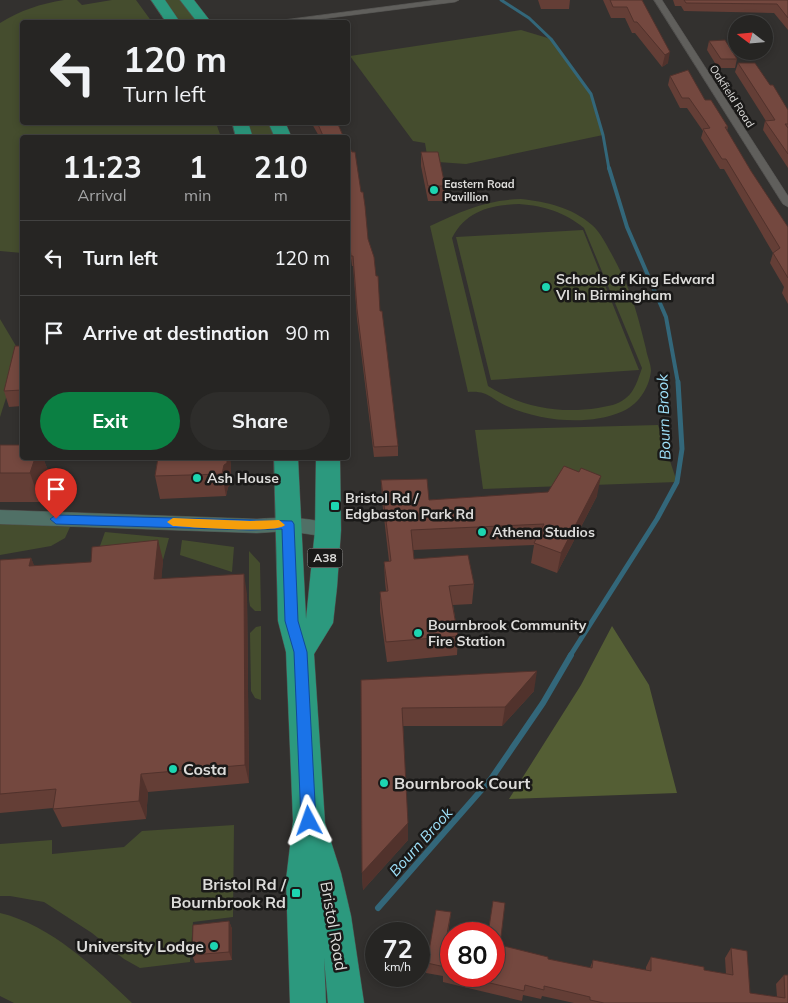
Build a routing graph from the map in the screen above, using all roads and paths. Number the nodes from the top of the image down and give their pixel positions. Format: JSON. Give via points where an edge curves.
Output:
{"nodes":[{"id":1,"x":158,"y":0,"type":"edge"},
{"id":2,"x":455,"y":0,"type":"edge"},
{"id":3,"x":658,"y":0,"type":"edge"},
{"id":4,"x":190,"y":4,"type":"edge"},
{"id":5,"x":171,"y":20,"type":"edge"},
{"id":6,"x":202,"y":20,"type":"edge"},
{"id":7,"x":300,"y":20,"type":"edge"},
{"id":8,"x":788,"y":204,"type":"edge"},
{"id":9,"x":286,"y":460,"type":"edge"},
{"id":10,"x":313,"y":460,"type":"edge"},
{"id":11,"x":328,"y":460,"type":"edge"},
{"id":12,"x":0,"y":517,"type":"edge"},
{"id":13,"x":288,"y":524,"type":"junction"},
{"id":14,"x":328,"y":530,"type":"junction"},
{"id":15,"x":300,"y":652,"type":"junction"},
{"id":16,"x":309,"y":821,"type":"junction"},
{"id":17,"x":308,"y":997,"type":"edge"},
{"id":18,"x":352,"y":1001,"type":"edge"}],
"edges":[{"from":1,"to":5,"type":"highway"},
{"from":2,"to":7,"type":"street"},
{"from":3,"to":8,"type":"street","name":"Oakfield Road"},
{"from":4,"to":5,"type":"highway"},
{"from":4,"to":6,"type":"highway"},
{"from":9,"to":13,"type":"highway","name":"Bristol Road","number":"A38"},
{"from":10,"to":13,"type":"highway","via":[[314,511],[306,520]]},
{"from":11,"to":14,"type":"highway","number":"A38"},
{"from":12,"to":13,"type":"street","via":[[250,526]]},
{"from":13,"to":14,"type":"street"},
{"from":13,"to":15,"type":"highway","name":"Bristol Road","number":"A38","via":[[292,621]]},
{"from":14,"to":15,"type":"highway","number":"A38","via":[[319,623]]},
{"from":15,"to":16,"type":"highway","name":"Bristol Road","number":"A38"},
{"from":16,"to":17,"type":"highway","name":"Bristol Road","number":"A38","via":[[303,880]]},
{"from":16,"to":18,"type":"highway","name":"Bristol Road","number":"A38","via":[[326,876]]},
{"from":17,"to":18,"type":"street"}]}
